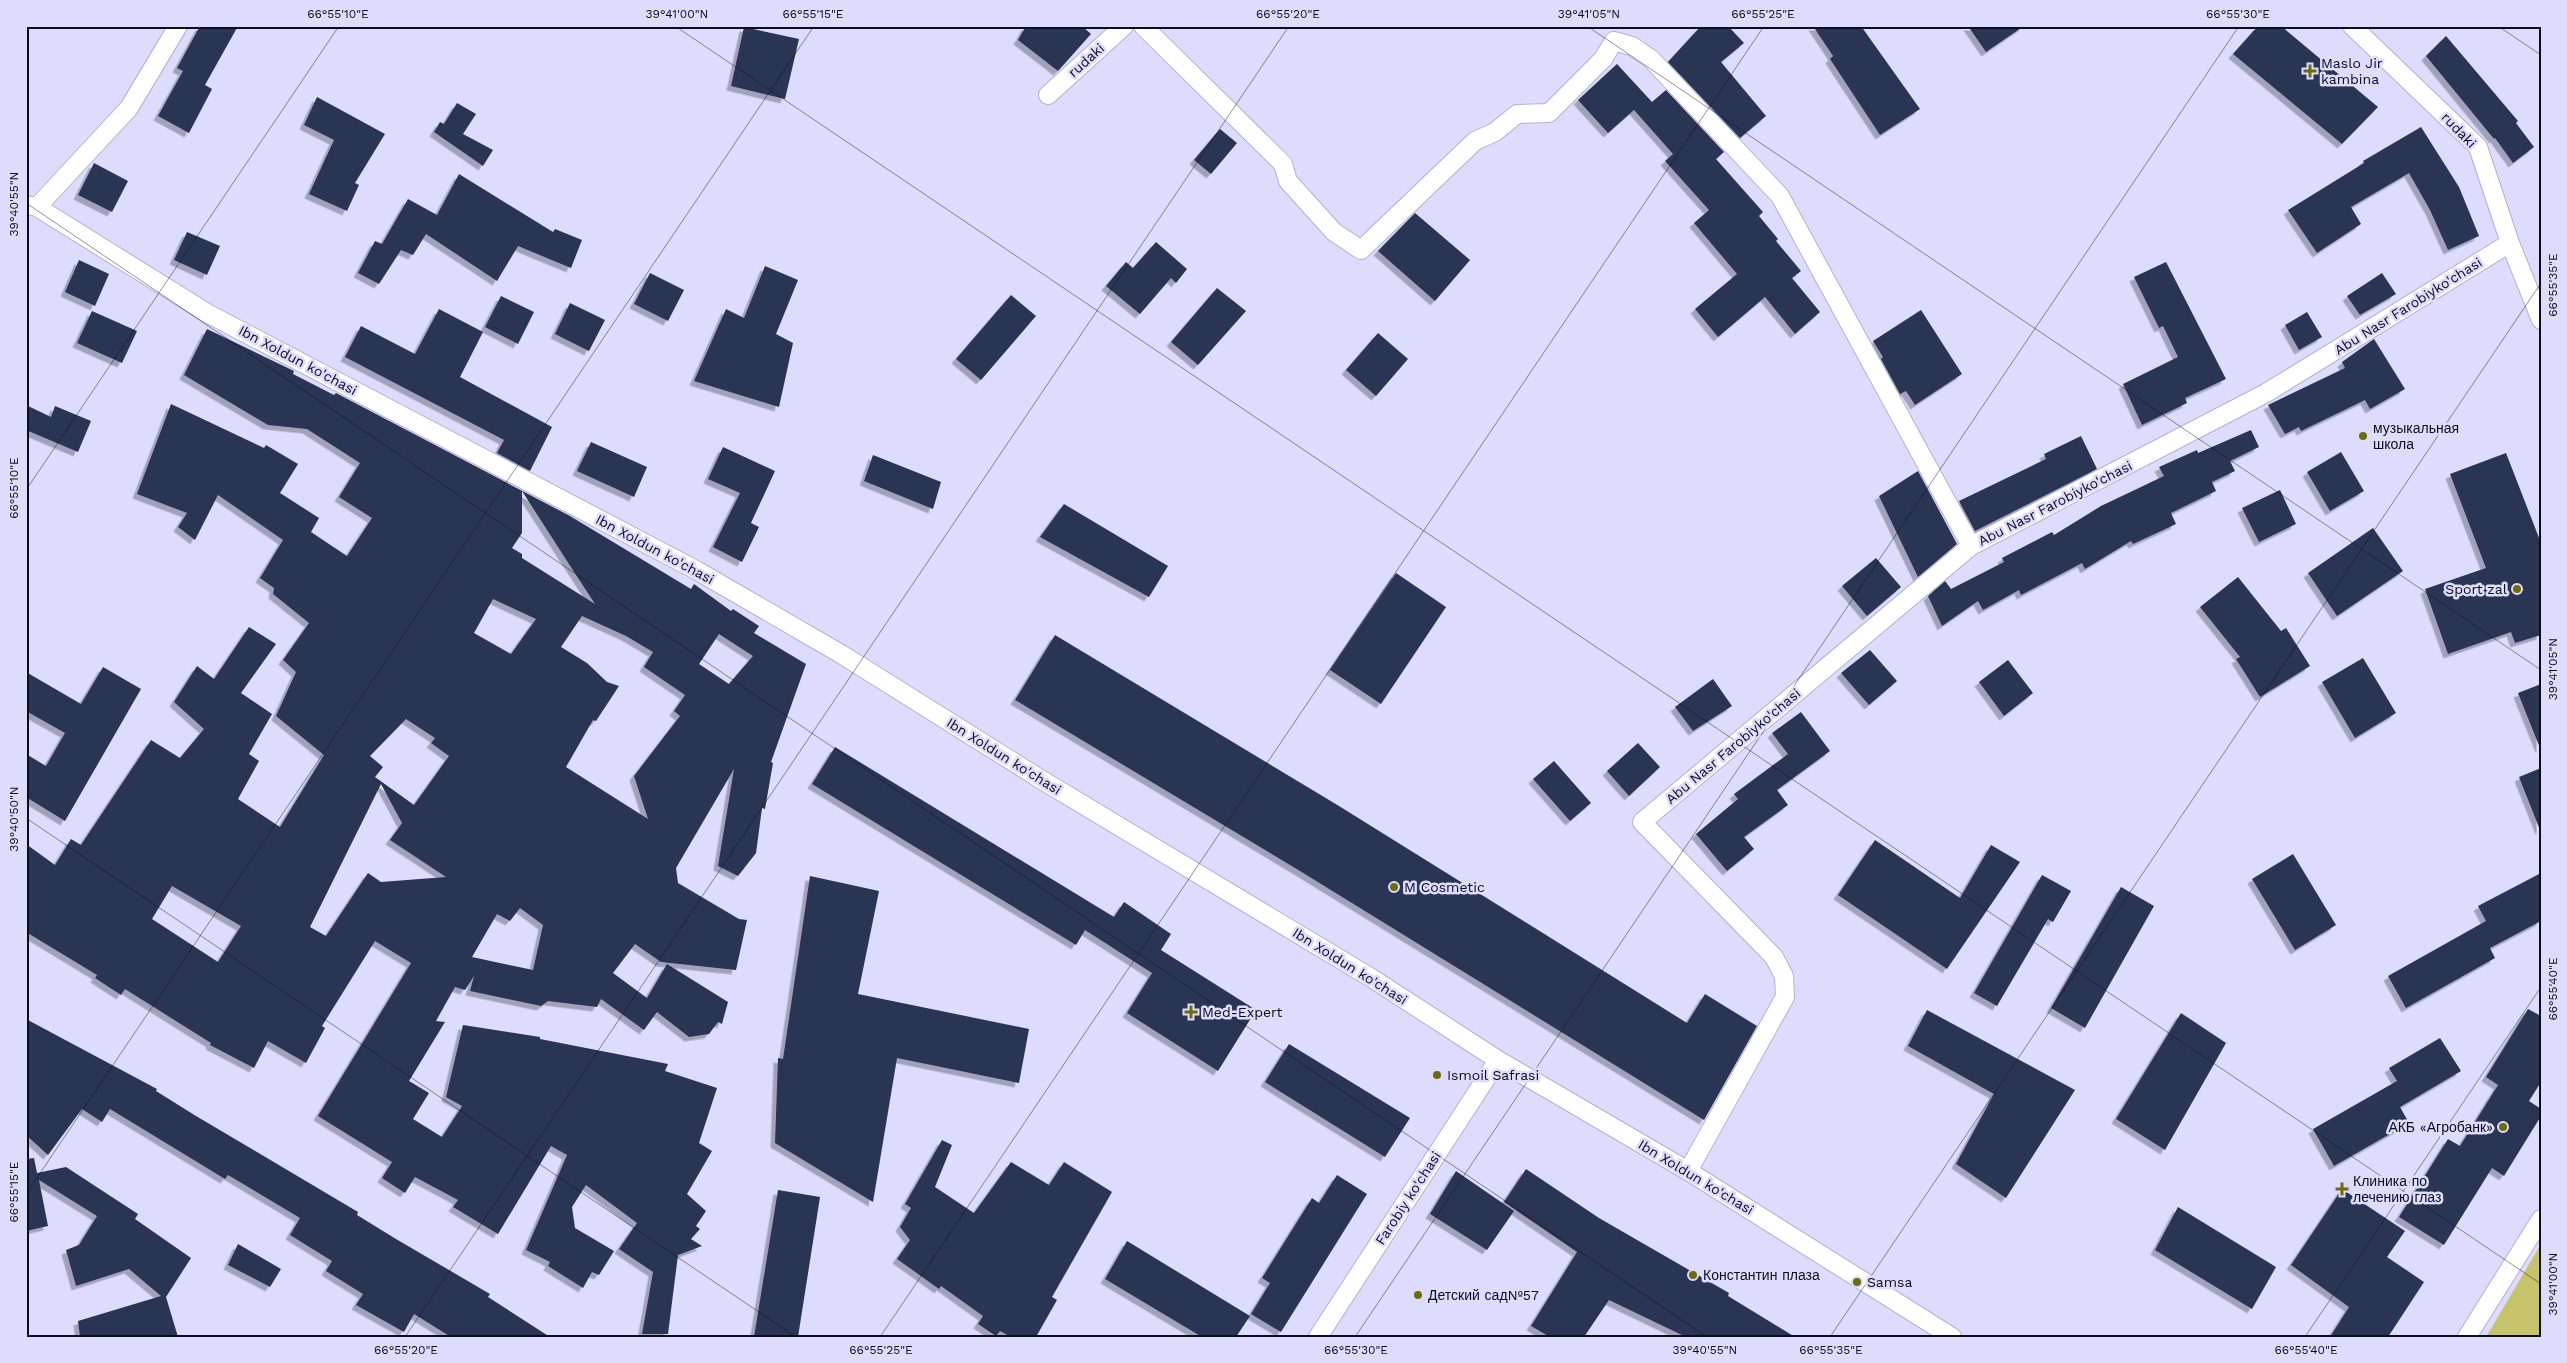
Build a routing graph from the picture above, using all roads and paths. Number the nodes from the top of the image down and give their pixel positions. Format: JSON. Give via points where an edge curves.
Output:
{"nodes":[{"id":1,"x":178,"y":26,"type":"edge"},
{"id":2,"x":1124,"y":26,"type":"edge"},
{"id":3,"x":1143,"y":26,"type":"edge"},
{"id":4,"x":2352,"y":26,"type":"edge"},
{"id":5,"x":1048,"y":95,"type":"dead end"},
{"id":6,"x":32,"y":206,"type":"edge"},
{"id":7,"x":2510,"y":243,"type":"junction"},
{"id":8,"x":2541,"y":320,"type":"edge"},
{"id":9,"x":1971,"y":546,"type":"junction"},
{"id":10,"x":1498,"y":1060,"type":"junction"},
{"id":11,"x":1688,"y":1171,"type":"junction"},
{"id":12,"x":2541,"y":1219,"type":"edge"},
{"id":13,"x":1318,"y":1337,"type":"edge"},
{"id":14,"x":1952,"y":1337,"type":"edge"},
{"id":15,"x":2466,"y":1337,"type":"edge"}],
"edges":[{"from":1,"to":6,"type":"street","via":[[129,108]]},
{"from":2,"to":5,"type":"street","name":"rudaki"},
{"from":3,"to":9,"type":"street","via":[[1283,164],[1288,181],[1334,232],[1361,250],[1475,141],[1495,132],[1516,114],[1549,113],[1603,59],[1614,41],[1632,46],[1650,59],[1780,196]]},
{"from":4,"to":7,"type":"street","name":"rudaki","via":[[2478,147]]},
{"from":6,"to":10,"type":"street","name":"Ibn Xoldun ko'chasi","via":[[207,313],[687,565],[841,654],[1042,780],[1373,979]]},
{"from":7,"to":8,"type":"street","name":"rudaki"},
{"from":7,"to":9,"type":"street","name":"Abu Nasr Farobiyko'chasi","via":[[2266,393]]},
{"from":9,"to":11,"type":"street","name":"Abu Nasr Farobiyko'chasi","via":[[1642,822],[1774,957],[1784,976],[1786,997]]},
{"from":10,"to":11,"type":"street","name":"Ibn Xoldun ko'chasi"},
{"from":10,"to":13,"type":"street","name":"Farobiy ko'chasi"},
{"from":11,"to":14,"type":"street","name":"Ibn Xoldun ko'chasi"},
{"from":12,"to":15,"type":"street"}]}
